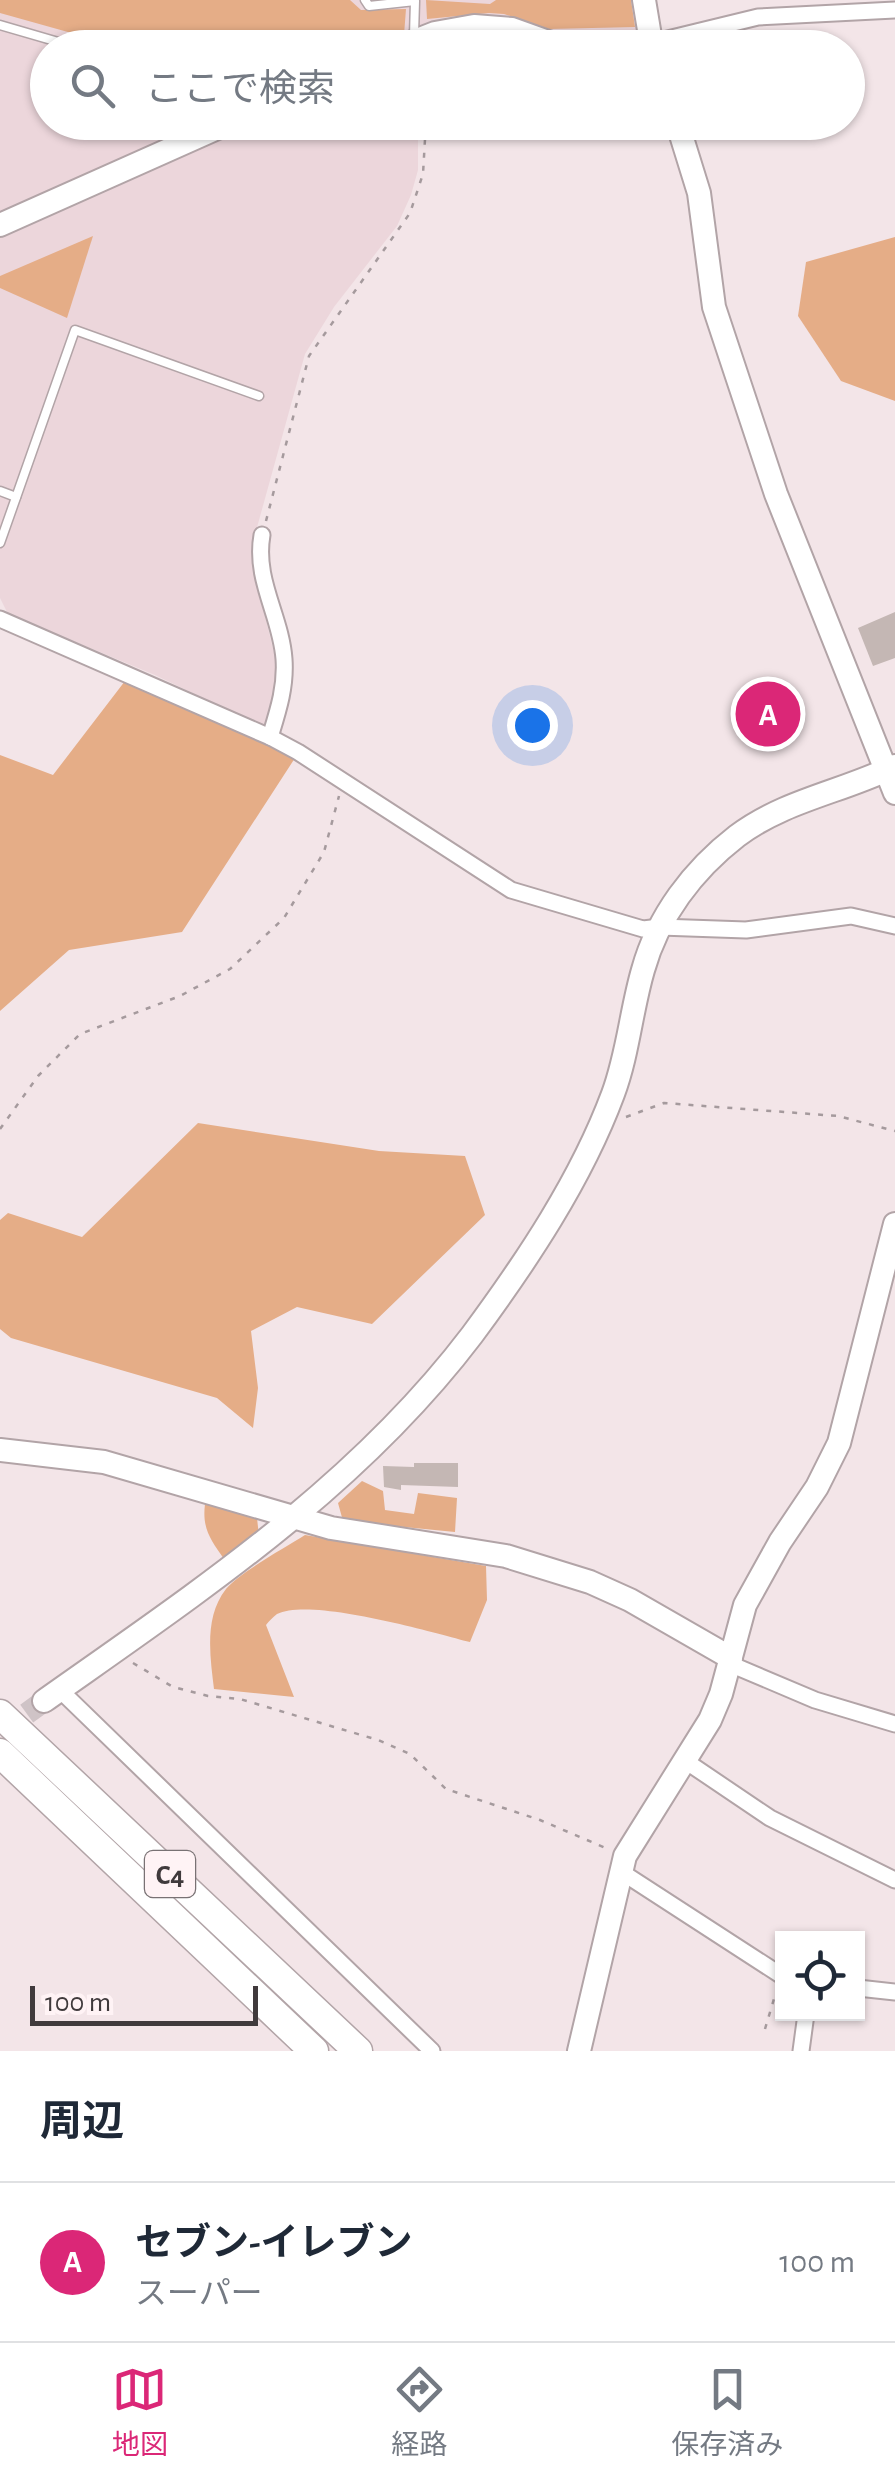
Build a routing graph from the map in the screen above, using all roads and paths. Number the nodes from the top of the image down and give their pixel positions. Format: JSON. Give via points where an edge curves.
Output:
{"nodes":[{"id":1,"x":365,"y":0,"type":"edge"},
{"id":2,"x":644,"y":0,"type":"edge"},
{"id":3,"x":895,"y":10,"type":"edge"},
{"id":4,"x":0,"y":25,"type":"edge"},
{"id":5,"x":409,"y":30,"type":"edge"},
{"id":6,"x":459,"y":30,"type":"edge"},
{"id":7,"x":515,"y":30,"type":"edge"},
{"id":8,"x":649,"y":30,"type":"edge"},
{"id":9,"x":709,"y":30,"type":"edge"},
{"id":10,"x":30,"y":34,"type":"edge"},
{"id":11,"x":191,"y":140,"type":"edge"},
{"id":12,"x":425,"y":140,"type":"edge"},
{"id":13,"x":683,"y":140,"type":"edge"},
{"id":14,"x":0,"y":225,"type":"edge"},
{"id":15,"x":260,"y":396,"type":"dead end"},
{"id":16,"x":0,"y":491,"type":"edge"},
{"id":17,"x":16,"y":497,"type":"junction"},
{"id":18,"x":262,"y":535,"type":"joint"},
{"id":19,"x":0,"y":542,"type":"edge"},
{"id":20,"x":0,"y":619,"type":"edge"},
{"id":21,"x":270,"y":737,"type":"junction"},
{"id":22,"x":891,"y":768,"type":"edge"},
{"id":23,"x":342,"y":781,"type":"junction"},
{"id":24,"x":895,"y":793,"type":"edge"},
{"id":25,"x":895,"y":926,"type":"edge"},
{"id":26,"x":660,"y":927,"type":"junction"},
{"id":27,"x":605,"y":1112,"type":"junction"},
{"id":28,"x":0,"y":1129,"type":"edge"},
{"id":29,"x":895,"y":1130,"type":"edge"},
{"id":30,"x":895,"y":1224,"type":"edge"},
{"id":31,"x":888,"y":1270,"type":"edge"},
{"id":32,"x":0,"y":1450,"type":"edge"},
{"id":33,"x":296,"y":1518,"type":"junction"},
{"id":34,"x":116,"y":1649,"type":"junction"},
{"id":35,"x":730,"y":1661,"type":"junction"},
{"id":36,"x":52,"y":1696,"type":"joint"},
{"id":37,"x":0,"y":1714,"type":"edge"},
{"id":38,"x":895,"y":1724,"type":"edge"},
{"id":39,"x":0,"y":1753,"type":"edge"},
{"id":40,"x":687,"y":1762,"type":"junction"},
{"id":41,"x":622,"y":1864,"type":"junction"},
{"id":42,"x":895,"y":1880,"type":"edge"},
{"id":43,"x":775,"y":1971,"type":"edge"},
{"id":44,"x":865,"y":1989,"type":"edge"},
{"id":45,"x":895,"y":1992,"type":"edge"},
{"id":46,"x":775,"y":1998,"type":"edge"},
{"id":47,"x":805,"y":2021,"type":"edge"},
{"id":48,"x":765,"y":2029,"type":"dead end"},
{"id":49,"x":314,"y":2051,"type":"edge"},
{"id":50,"x":358,"y":2051,"type":"edge"},
{"id":51,"x":432,"y":2051,"type":"edge"},
{"id":52,"x":579,"y":2051,"type":"edge"},
{"id":53,"x":801,"y":2051,"type":"edge"}],
"edges":[{"from":1,"to":5,"type":"lane","via":[[369,6],[414,0]]},
{"from":2,"to":8,"type":"street"},
{"from":3,"to":9,"type":"street","via":[[758,17]]},
{"from":4,"to":10,"type":"lane"},
{"from":6,"to":7,"type":"street"},
{"from":11,"to":14,"type":"street"},
{"from":12,"to":18,"type":"path","via":[[410,214],[309,356]]},
{"from":13,"to":22,"type":"street","via":[[700,193],[714,307],[776,494]]},
{"from":15,"to":17,"type":"lane","via":[[75,330]]},
{"from":16,"to":17,"type":"lane"},
{"from":17,"to":19,"type":"lane"},
{"from":18,"to":21,"type":"street","via":[[262,579],[284,655],[284,688]]},
{"from":20,"to":21,"type":"street"},
{"from":21,"to":23,"type":"street"},
{"from":22,"to":24,"type":"street"},
{"from":22,"to":26,"type":"street","via":[[811,796],[739,835],[691,880]]},
{"from":23,"to":26,"type":"street","via":[[511,890],[643,930]]},
{"from":23,"to":28,"type":"path","via":[[324,852],[284,918],[230,969],[80,1034],[38,1076]]},
{"from":25,"to":26,"type":"street","via":[[851,916],[746,930]]},
{"from":26,"to":27,"type":"street"},
{"from":27,"to":29,"type":"path","via":[[626,1116],[664,1104],[838,1116]]},
{"from":27,"to":33,"type":"street","via":[[572,1180],[470,1336],[393,1428]]},
{"from":30,"to":31,"type":"street"},
{"from":31,"to":35,"type":"street","via":[[839,1443],[753,1588]]},
{"from":32,"to":33,"type":"street","via":[[104,1462]]},
{"from":33,"to":34,"type":"street"},
{"from":33,"to":35,"type":"street","via":[[506,1556],[590,1582]]},
{"from":34,"to":36,"type":"street"},
{"from":34,"to":41,"type":"path","via":[[173,1688],[240,1699],[378,1740],[410,1754],[446,1789],[540,1820]]},
{"from":35,"to":38,"type":"street","via":[[815,1700]]},
{"from":35,"to":40,"type":"street"},
{"from":36,"to":51,"type":"street"},
{"from":37,"to":50,"type":"highway","number":"C4"},
{"from":39,"to":49,"type":"highway","number":"C4"},
{"from":40,"to":41,"type":"street"},
{"from":40,"to":42,"type":"street","via":[[770,1818]]},
{"from":41,"to":43,"type":"street"},
{"from":41,"to":52,"type":"street"},
{"from":44,"to":45,"type":"street"},
{"from":46,"to":48,"type":"path"},
{"from":47,"to":53,"type":"street"}]}
